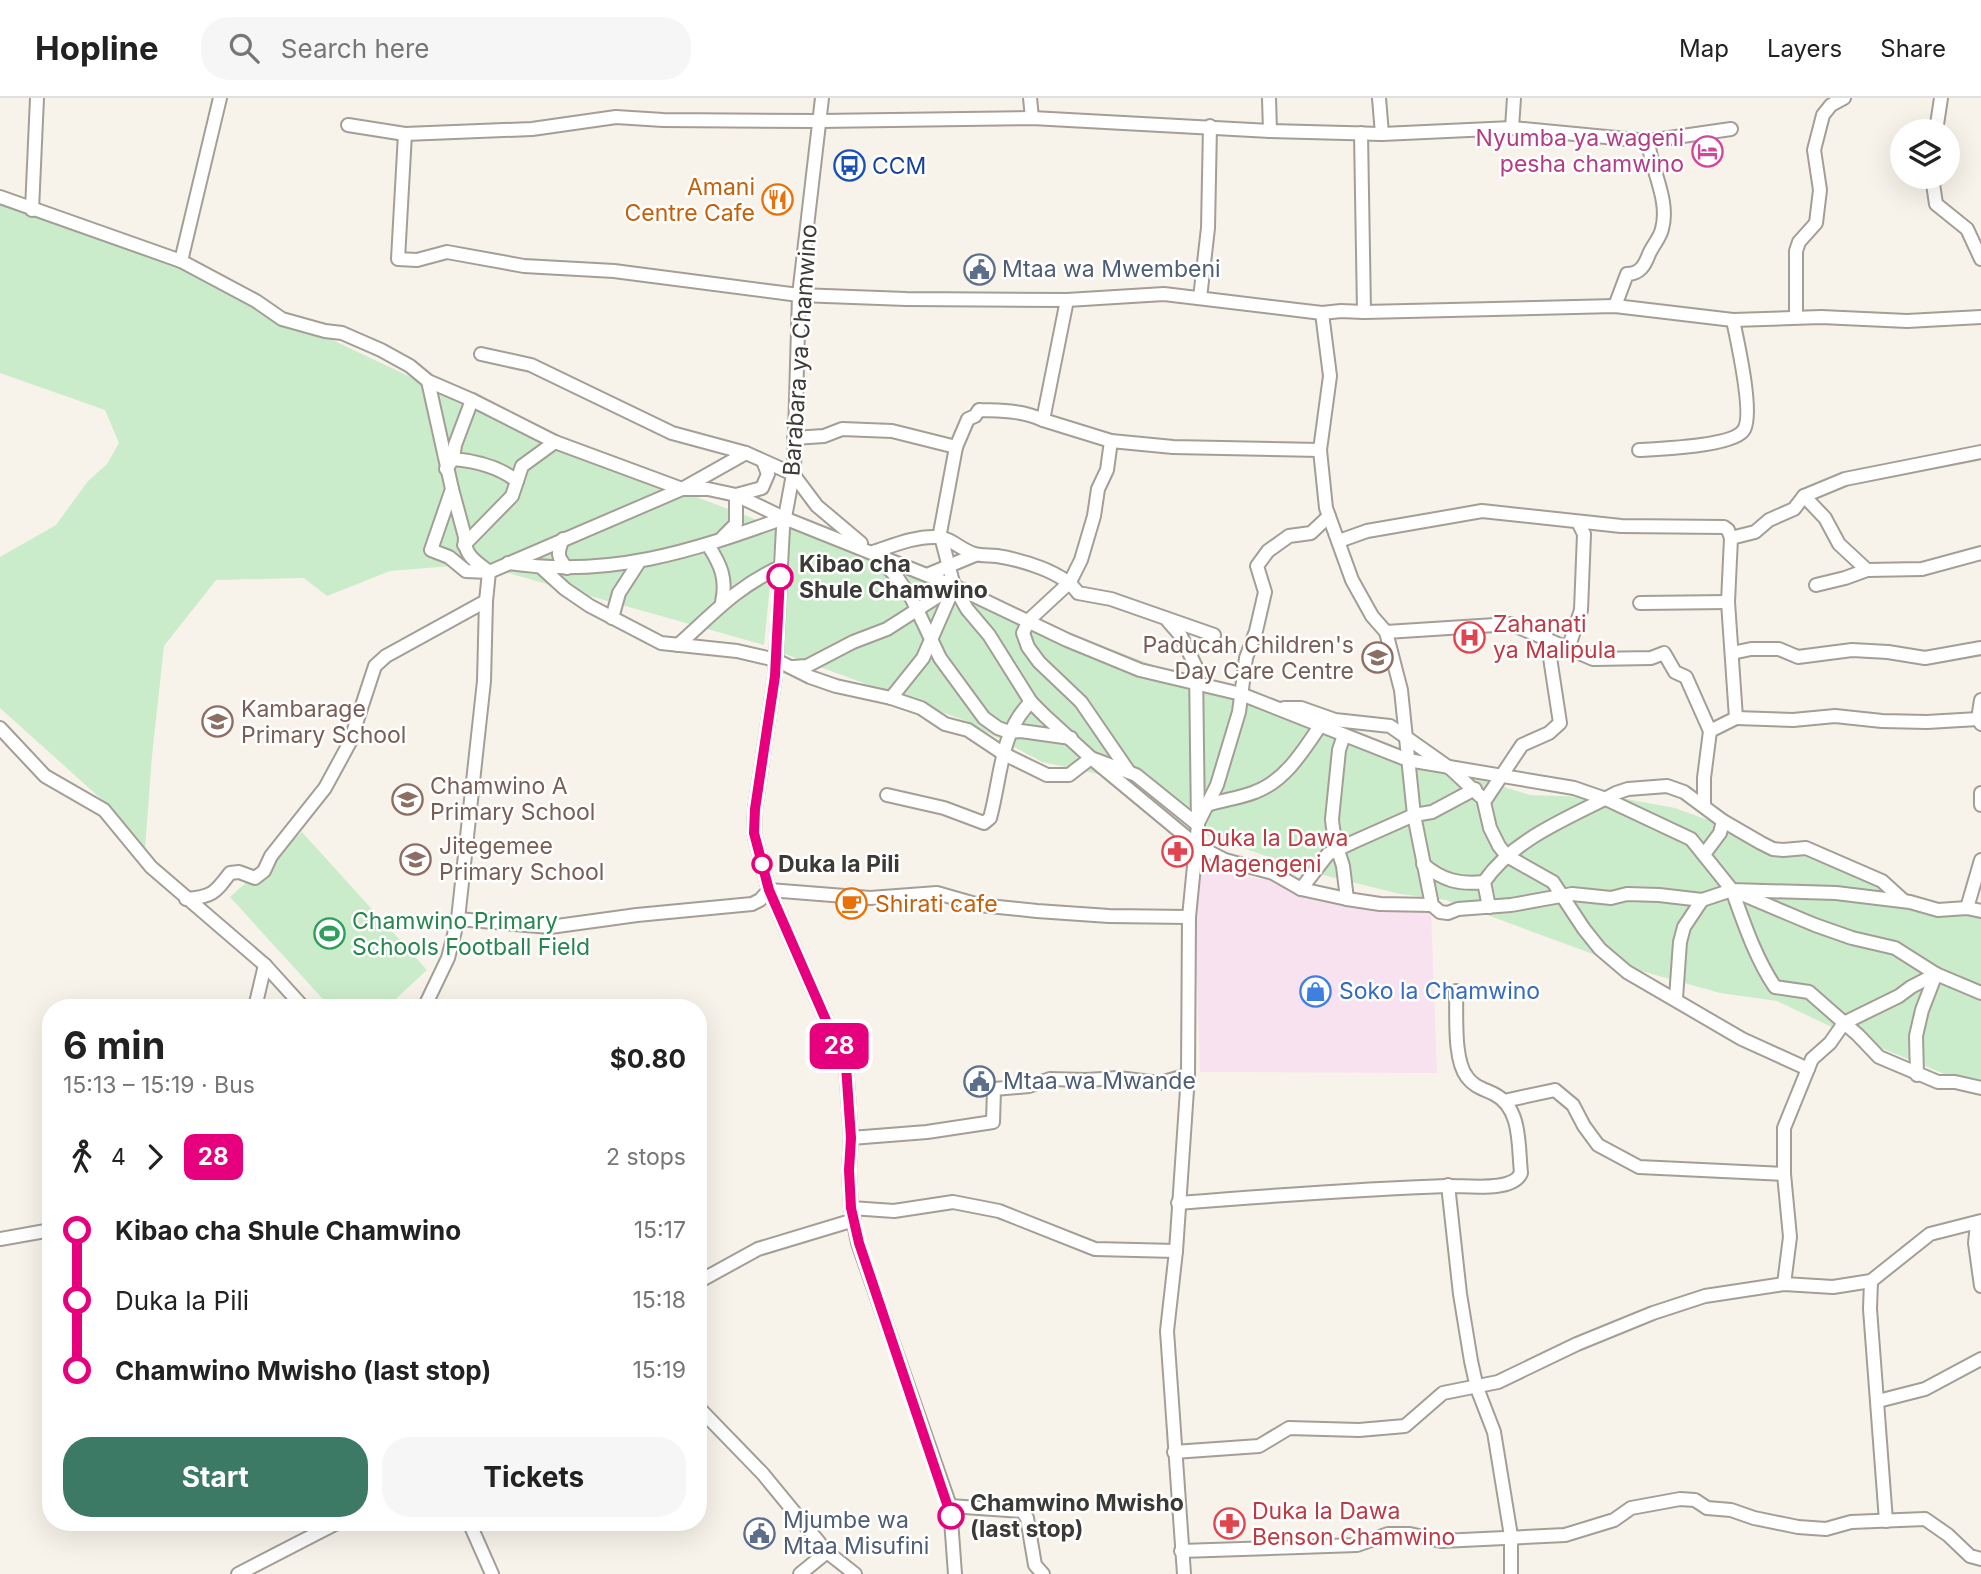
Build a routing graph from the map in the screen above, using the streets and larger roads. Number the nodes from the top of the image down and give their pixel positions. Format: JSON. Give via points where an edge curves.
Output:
{"nodes":[{"id":1,"x":37,"y":98,"type":"edge"},
{"id":2,"x":220,"y":98,"type":"edge"},
{"id":3,"x":822,"y":98,"type":"edge"},
{"id":4,"x":1030,"y":98,"type":"edge"},
{"id":5,"x":1269,"y":98,"type":"edge"},
{"id":6,"x":1379,"y":98,"type":"edge"},
{"id":7,"x":1514,"y":98,"type":"edge"},
{"id":8,"x":1844,"y":98,"type":"edge"},
{"id":9,"x":1941,"y":98,"type":"edge"},
{"id":10,"x":1032,"y":118,"type":"junction"},
{"id":11,"x":1938,"y":119,"type":"edge"},
{"id":12,"x":820,"y":121,"type":"junction"},
{"id":13,"x":348,"y":125,"type":"dead end"},
{"id":14,"x":1210,"y":126,"type":"junction"},
{"id":15,"x":1513,"y":128,"type":"junction"},
{"id":16,"x":1731,"y":129,"type":"dead end"},
{"id":17,"x":1270,"y":131,"type":"junction"},
{"id":18,"x":405,"y":134,"type":"junction"},
{"id":19,"x":1361,"y":134,"type":"junction"},
{"id":20,"x":1382,"y":134,"type":"junction"},
{"id":21,"x":1648,"y":141,"type":"junction"},
{"id":22,"x":1934,"y":189,"type":"edge"},
{"id":23,"x":0,"y":197,"type":"edge"},
{"id":24,"x":32,"y":210,"type":"junction"},
{"id":25,"x":1981,"y":259,"type":"edge"},
{"id":26,"x":181,"y":261,"type":"junction"},
{"id":27,"x":799,"y":295,"type":"junction"},
{"id":28,"x":1200,"y":298,"type":"junction"},
{"id":29,"x":1067,"y":300,"type":"junction"},
{"id":30,"x":1615,"y":306,"type":"junction"},
{"id":31,"x":1364,"y":312,"type":"junction"},
{"id":32,"x":1322,"y":313,"type":"junction"},
{"id":33,"x":1796,"y":317,"type":"junction"},
{"id":34,"x":1981,"y":317,"type":"edge"},
{"id":35,"x":1733,"y":320,"type":"junction"},
{"id":36,"x":481,"y":354,"type":"dead end"},
{"id":37,"x":428,"y":381,"type":"junction"},
{"id":38,"x":472,"y":400,"type":"junction"},
{"id":39,"x":1043,"y":420,"type":"junction"},
{"id":40,"x":794,"y":438,"type":"junction"},
{"id":41,"x":1111,"y":441,"type":"junction"},
{"id":42,"x":555,"y":442,"type":"junction"},
{"id":43,"x":956,"y":447,"type":"junction"},
{"id":44,"x":1320,"y":450,"type":"junction"},
{"id":45,"x":1639,"y":450,"type":"dead end"},
{"id":46,"x":1981,"y":452,"type":"edge"},
{"id":47,"x":746,"y":453,"type":"junction"},
{"id":48,"x":763,"y":461,"type":"junction"},
{"id":49,"x":450,"y":464,"type":"junction"},
{"id":50,"x":793,"y":474,"type":"junction"},
{"id":51,"x":517,"y":481,"type":"junction"},
{"id":52,"x":452,"y":489,"type":"junction"},
{"id":53,"x":682,"y":489,"type":"junction"},
{"id":54,"x":736,"y":495,"type":"junction"},
{"id":55,"x":1804,"y":496,"type":"junction"},
{"id":56,"x":1329,"y":516,"type":"junction"},
{"id":57,"x":784,"y":518,"type":"junction"},
{"id":58,"x":1578,"y":522,"type":"junction"},
{"id":59,"x":941,"y":537,"type":"junction"},
{"id":60,"x":1731,"y":538,"type":"junction"},
{"id":61,"x":563,"y":539,"type":"junction"},
{"id":62,"x":1339,"y":541,"type":"junction"},
{"id":63,"x":713,"y":543,"type":"junction"},
{"id":64,"x":464,"y":545,"type":"junction"},
{"id":65,"x":873,"y":552,"type":"junction"},
{"id":66,"x":1981,"y":553,"type":"edge"},
{"id":67,"x":975,"y":555,"type":"junction"},
{"id":68,"x":639,"y":562,"type":"junction"},
{"id":69,"x":507,"y":563,"type":"junction"},
{"id":70,"x":780,"y":567,"type":"junction"},
{"id":71,"x":948,"y":567,"type":"junction"},
{"id":72,"x":542,"y":568,"type":"junction"},
{"id":73,"x":567,"y":568,"type":"junction"},
{"id":74,"x":1867,"y":570,"type":"junction"},
{"id":75,"x":489,"y":572,"type":"junction"},
{"id":76,"x":927,"y":575,"type":"junction"},
{"id":77,"x":1070,"y":582,"type":"junction"},
{"id":78,"x":1816,"y":585,"type":"dead end"},
{"id":79,"x":954,"y":586,"type":"junction"},
{"id":80,"x":486,"y":601,"type":"junction"},
{"id":81,"x":722,"y":602,"type":"junction"},
{"id":82,"x":1728,"y":602,"type":"junction"},
{"id":83,"x":1640,"y":603,"type":"dead end"},
{"id":84,"x":918,"y":611,"type":"junction"},
{"id":85,"x":612,"y":618,"type":"junction"},
{"id":86,"x":1029,"y":620,"type":"junction"},
{"id":87,"x":1168,"y":621,"type":"junction"},
{"id":88,"x":1386,"y":632,"type":"junction"},
{"id":89,"x":1214,"y":635,"type":"dead end"},
{"id":90,"x":1547,"y":638,"type":"junction"},
{"id":91,"x":931,"y":641,"type":"junction"},
{"id":92,"x":678,"y":645,"type":"junction"},
{"id":93,"x":1981,"y":648,"type":"edge"},
{"id":94,"x":1568,"y":649,"type":"junction"},
{"id":95,"x":1732,"y":653,"type":"junction"},
{"id":96,"x":776,"y":660,"type":"junction"},
{"id":97,"x":792,"y":667,"type":"junction"},
{"id":98,"x":1196,"y":683,"type":"junction"},
{"id":99,"x":1241,"y":694,"type":"junction"},
{"id":100,"x":891,"y":698,"type":"junction"},
{"id":101,"x":1981,"y":700,"type":"edge"},
{"id":102,"x":1031,"y":702,"type":"junction"},
{"id":103,"x":1274,"y":708,"type":"junction"},
{"id":104,"x":1736,"y":718,"type":"junction"},
{"id":105,"x":1980,"y":721,"type":"edge"},
{"id":106,"x":1320,"y":726,"type":"junction"},
{"id":107,"x":0,"y":728,"type":"edge"},
{"id":108,"x":1710,"y":731,"type":"junction"},
{"id":109,"x":1009,"y":732,"type":"junction"},
{"id":110,"x":1344,"y":735,"type":"junction"},
{"id":111,"x":1406,"y":736,"type":"junction"},
{"id":112,"x":1071,"y":738,"type":"junction"},
{"id":113,"x":1004,"y":754,"type":"junction"},
{"id":114,"x":1091,"y":758,"type":"junction"},
{"id":115,"x":1408,"y":760,"type":"junction"},
{"id":116,"x":1451,"y":769,"type":"junction"},
{"id":117,"x":1129,"y":772,"type":"junction"},
{"id":118,"x":1501,"y":777,"type":"junction"},
{"id":119,"x":1475,"y":789,"type":"junction"},
{"id":120,"x":1981,"y":794,"type":"edge"},
{"id":121,"x":887,"y":795,"type":"dead end"},
{"id":122,"x":1605,"y":799,"type":"junction"},
{"id":123,"x":1484,"y":802,"type":"junction"},
{"id":124,"x":1207,"y":805,"type":"junction"},
{"id":125,"x":1704,"y":805,"type":"junction"},
{"id":126,"x":1981,"y":806,"type":"edge"},
{"id":127,"x":1414,"y":815,"type":"junction"},
{"id":128,"x":1723,"y":821,"type":"junction"},
{"id":129,"x":1198,"y":825,"type":"junction"},
{"id":130,"x":1333,"y":831,"type":"junction"},
{"id":131,"x":1351,"y":843,"type":"junction"},
{"id":132,"x":1196,"y":845,"type":"junction"},
{"id":133,"x":1336,"y":849,"type":"junction"},
{"id":134,"x":1705,"y":853,"type":"junction"},
{"id":135,"x":1507,"y":856,"type":"junction"},
{"id":136,"x":1981,"y":860,"type":"edge"},
{"id":137,"x":1423,"y":864,"type":"junction"},
{"id":138,"x":1484,"y":881,"type":"junction"},
{"id":139,"x":1301,"y":889,"type":"junction"},
{"id":140,"x":769,"y":890,"type":"junction"},
{"id":141,"x":1732,"y":890,"type":"junction"},
{"id":142,"x":1788,"y":892,"type":"junction"},
{"id":143,"x":1563,"y":896,"type":"junction"},
{"id":144,"x":186,"y":899,"type":"junction"},
{"id":145,"x":1347,"y":899,"type":"junction"},
{"id":146,"x":1702,"y":900,"type":"junction"},
{"id":147,"x":1904,"y":902,"type":"junction"},
{"id":148,"x":1432,"y":905,"type":"junction"},
{"id":149,"x":1489,"y":907,"type":"junction"},
{"id":150,"x":1967,"y":908,"type":"junction"},
{"id":151,"x":1981,"y":911,"type":"edge"},
{"id":152,"x":1787,"y":914,"type":"junction"},
{"id":153,"x":1189,"y":917,"type":"junction"},
{"id":154,"x":458,"y":919,"type":"junction"},
{"id":155,"x":265,"y":965,"type":"junction"},
{"id":156,"x":1936,"y":974,"type":"junction"},
{"id":157,"x":1455,"y":991,"type":"dead end"},
{"id":158,"x":1981,"y":993,"type":"edge"},
{"id":159,"x":1676,"y":998,"type":"junction"},
{"id":160,"x":257,"y":999,"type":"edge"},
{"id":161,"x":296,"y":999,"type":"edge"},
{"id":162,"x":428,"y":999,"type":"edge"},
{"id":163,"x":1844,"y":1023,"type":"junction"},
{"id":164,"x":1808,"y":1069,"type":"junction"},
{"id":165,"x":1188,"y":1075,"type":"junction"},
{"id":166,"x":1917,"y":1075,"type":"junction"},
{"id":167,"x":1981,"y":1088,"type":"edge"},
{"id":168,"x":1504,"y":1101,"type":"junction"},
{"id":169,"x":851,"y":1138,"type":"junction"},
{"id":170,"x":1784,"y":1174,"type":"junction"},
{"id":171,"x":1448,"y":1185,"type":"junction"},
{"id":172,"x":1178,"y":1203,"type":"junction"},
{"id":173,"x":852,"y":1214,"type":"junction"},
{"id":174,"x":1979,"y":1222,"type":"edge"},
{"id":175,"x":42,"y":1232,"type":"edge"},
{"id":176,"x":0,"y":1239,"type":"edge"},
{"id":177,"x":1176,"y":1251,"type":"junction"},
{"id":178,"x":707,"y":1277,"type":"edge"},
{"id":179,"x":1871,"y":1281,"type":"junction"},
{"id":180,"x":1784,"y":1284,"type":"junction"},
{"id":181,"x":1981,"y":1286,"type":"edge"},
{"id":182,"x":1981,"y":1359,"type":"edge"},
{"id":183,"x":1477,"y":1388,"type":"junction"},
{"id":184,"x":1878,"y":1401,"type":"junction"},
{"id":185,"x":707,"y":1417,"type":"edge"},
{"id":186,"x":1174,"y":1452,"type":"junction"},
{"id":187,"x":950,"y":1506,"type":"junction"},
{"id":188,"x":1886,"y":1521,"type":"junction"},
{"id":189,"x":320,"y":1531,"type":"edge"},
{"id":190,"x":473,"y":1531,"type":"edge"},
{"id":191,"x":1511,"y":1536,"type":"junction"},
{"id":192,"x":1181,"y":1551,"type":"junction"},
{"id":193,"x":827,"y":1552,"type":"junction"},
{"id":194,"x":1981,"y":1559,"type":"edge"},
{"id":195,"x":256,"y":1570,"type":"edge"},
{"id":196,"x":1512,"y":1570,"type":"edge"},
{"id":197,"x":239,"y":1574,"type":"edge"},
{"id":198,"x":492,"y":1574,"type":"edge"},
{"id":199,"x":800,"y":1574,"type":"edge"},
{"id":200,"x":855,"y":1574,"type":"edge"},
{"id":201,"x":955,"y":1574,"type":"edge"},
{"id":202,"x":1043,"y":1574,"type":"edge"},
{"id":203,"x":1184,"y":1574,"type":"edge"},
{"id":204,"x":1524,"y":1574,"type":"edge"}],
"edges":[{"from":1,"to":24,"type":"street"},
{"from":2,"to":26,"type":"street"},
{"from":3,"to":12,"type":"street","name":"Barabara ya Chamwino"},
{"from":4,"to":10,"type":"street"},
{"from":5,"to":17,"type":"street"},
{"from":6,"to":20,"type":"street"},
{"from":7,"to":15,"type":"street"},
{"from":8,"to":33,"type":"street","via":[[1823,115],[1814,150],[1820,190],[1816,223],[1796,251]]},
{"from":9,"to":11,"type":"street"},
{"from":10,"to":12,"type":"street"},
{"from":10,"to":14,"type":"street"},
{"from":12,"to":18,"type":"street","via":[[616,117],[532,129]]},
{"from":12,"to":27,"type":"street","name":"Barabara ya Chamwino"},
{"from":13,"to":18,"type":"street"},
{"from":14,"to":17,"type":"street"},
{"from":14,"to":28,"type":"street","via":[[1208,228]]},
{"from":15,"to":20,"type":"street"},
{"from":15,"to":21,"type":"street"},
{"from":16,"to":21,"type":"street"},
{"from":17,"to":19,"type":"street"},
{"from":18,"to":27,"type":"street","via":[[398,259],[416,260],[447,252],[524,266],[614,271]]},
{"from":19,"to":20,"type":"street"},
{"from":19,"to":31,"type":"street"},
{"from":21,"to":30,"type":"street","via":[[1662,197],[1662,233],[1644,267],[1627,274]]},
{"from":22,"to":25,"type":"street","via":[[1936,204],[1967,229]]},
{"from":23,"to":24,"type":"street"},
{"from":24,"to":26,"type":"street"},
{"from":26,"to":37,"type":"street","via":[[282,319],[342,333],[410,366]]},
{"from":27,"to":29,"type":"street"},
{"from":27,"to":40,"type":"street","name":"Barabara ya Chamwino"},
{"from":28,"to":29,"type":"street","via":[[1164,294]]},
{"from":28,"to":32,"type":"street"},
{"from":29,"to":39,"type":"street"},
{"from":30,"to":31,"type":"street"},
{"from":30,"to":35,"type":"street"},
{"from":31,"to":32,"type":"street"},
{"from":32,"to":44,"type":"street","via":[[1330,376]]},
{"from":33,"to":34,"type":"street","via":[[1907,321]]},
{"from":33,"to":35,"type":"street"},
{"from":35,"to":45,"type":"street","via":[[1744,372],[1747,426],[1741,434],[1721,441]]},
{"from":36,"to":47,"type":"street","via":[[531,365],[672,433]]},
{"from":37,"to":38,"type":"street"},
{"from":37,"to":49,"type":"street"},
{"from":38,"to":42,"type":"street"},
{"from":38,"to":49,"type":"street"},
{"from":39,"to":41,"type":"street"},
{"from":39,"to":43,"type":"street","via":[[1003,409],[979,410],[968,419]]},
{"from":40,"to":43,"type":"street","via":[[824,436],[842,429],[892,431]]},
{"from":40,"to":50,"type":"street","name":"Barabara ya Chamwino"},
{"from":41,"to":44,"type":"street"},
{"from":41,"to":77,"type":"street","via":[[1094,516]]},
{"from":42,"to":51,"type":"street","via":[[522,467]]},
{"from":42,"to":53,"type":"street"},
{"from":43,"to":59,"type":"street"},
{"from":44,"to":56,"type":"street"},
{"from":46,"to":55,"type":"street","via":[[1845,479]]},
{"from":47,"to":48,"type":"street"},
{"from":47,"to":53,"type":"street"},
{"from":48,"to":50,"type":"street"},
{"from":48,"to":54,"type":"street","via":[[768,474],[762,488]]},
{"from":49,"to":51,"type":"street","via":[[471,461],[504,471]]},
{"from":49,"to":52,"type":"street"},
{"from":50,"to":57,"type":"street","name":"Barabara ya Chamwino"},
{"from":50,"to":65,"type":"street","via":[[817,506]]},
{"from":51,"to":64,"type":"street","via":[[512,496]]},
{"from":52,"to":64,"type":"street"},
{"from":52,"to":75,"type":"street","via":[[431,550],[466,570]]},
{"from":53,"to":54,"type":"street"},
{"from":53,"to":61,"type":"street"},
{"from":54,"to":57,"type":"street"},
{"from":54,"to":63,"type":"street","via":[[736,524]]},
{"from":55,"to":60,"type":"street","via":[[1794,509],[1755,532]]},
{"from":55,"to":74,"type":"street","via":[[1825,518],[1839,544]]},
{"from":56,"to":62,"type":"street"},
{"from":56,"to":99,"type":"street","via":[[1311,533],[1289,536],[1268,551],[1258,566],[1265,592]]},
{"from":57,"to":63,"type":"street"},
{"from":57,"to":65,"type":"street"},
{"from":57,"to":70,"type":"street","name":"Barabara ya Chamwino"},
{"from":58,"to":60,"type":"street","via":[[1724,527]]},
{"from":58,"to":62,"type":"street","via":[[1482,511],[1367,531]]},
{"from":58,"to":94,"type":"street","via":[[1584,534],[1581,610]]},
{"from":59,"to":65,"type":"street","via":[[906,541]]},
{"from":59,"to":67,"type":"street"},
{"from":59,"to":71,"type":"street"},
{"from":60,"to":82,"type":"street"},
{"from":61,"to":69,"type":"street"},
{"from":61,"to":73,"type":"street","via":[[557,551]]},
{"from":62,"to":88,"type":"street","via":[[1352,580],[1372,617]]},
{"from":63,"to":68,"type":"street"},
{"from":63,"to":81,"type":"street","via":[[726,586]]},
{"from":64,"to":75,"type":"street","via":[[471,559]]},
{"from":65,"to":76,"type":"street"},
{"from":65,"to":84,"type":"street","via":[[896,576]]},
{"from":66,"to":74,"type":"street","via":[[1922,569]]},
{"from":67,"to":71,"type":"street"},
{"from":67,"to":77,"type":"street","via":[[995,555],[1034,566]]},
{"from":68,"to":73,"type":"street"},
{"from":68,"to":85,"type":"street","via":[[619,593]]},
{"from":69,"to":72,"type":"street"},
{"from":69,"to":75,"type":"street"},
{"from":70,"to":81,"type":"street"},
{"from":70,"to":96,"type":"street","name":"Barabara ya Chamwino"},
{"from":71,"to":76,"type":"street"},
{"from":71,"to":79,"type":"street"},
{"from":72,"to":73,"type":"street"},
{"from":72,"to":85,"type":"street","via":[[565,589]]},
{"from":74,"to":78,"type":"street"},
{"from":75,"to":80,"type":"street"},
{"from":76,"to":79,"type":"street"},
{"from":77,"to":86,"type":"street"},
{"from":77,"to":87,"type":"street","via":[[1078,593],[1111,599]]},
{"from":79,"to":84,"type":"street"},
{"from":79,"to":86,"type":"street"},
{"from":79,"to":91,"type":"street"},
{"from":79,"to":102,"type":"street"},
{"from":80,"to":144,"type":"street","via":[[374,666],[350,743],[326,788],[264,871],[255,878],[230,873],[214,893]]},
{"from":80,"to":154,"type":"street","via":[[484,681]]},
{"from":81,"to":92,"type":"street"},
{"from":82,"to":83,"type":"street"},
{"from":82,"to":95,"type":"street"},
{"from":84,"to":91,"type":"street"},
{"from":84,"to":97,"type":"street","via":[[807,666]]},
{"from":85,"to":92,"type":"street","via":[[662,643]]},
{"from":86,"to":98,"type":"street","via":[[1140,670]]},
{"from":86,"to":117,"type":"street","via":[[1023,633],[1028,647],[1082,702]]},
{"from":87,"to":89,"type":"street"},
{"from":87,"to":98,"type":"street","via":[[1192,655]]},
{"from":88,"to":90,"type":"street","via":[[1511,624]]},
{"from":88,"to":111,"type":"street","via":[[1401,690]]},
{"from":90,"to":94,"type":"street"},
{"from":90,"to":118,"type":"street","via":[[1560,723],[1522,745]]},
{"from":91,"to":100,"type":"street"},
{"from":91,"to":109,"type":"street","via":[[984,718]]},
{"from":92,"to":96,"type":"street"},
{"from":93,"to":95,"type":"street","via":[[1925,658],[1852,650],[1798,657],[1779,649]]},
{"from":94,"to":108,"type":"street","via":[[1593,659],[1651,658],[1664,653],[1675,672],[1685,677]]},
{"from":95,"to":104,"type":"street"},
{"from":96,"to":97,"type":"street"},
{"from":96,"to":140,"type":"street","name":"Barabara ya Chamwino","via":[[754,833]]},
{"from":97,"to":100,"type":"street","via":[[836,686]]},
{"from":98,"to":99,"type":"street"},
{"from":98,"to":129,"type":"street"},
{"from":99,"to":103,"type":"street"},
{"from":99,"to":124,"type":"street","via":[[1222,771]]},
{"from":100,"to":113,"type":"street","via":[[968,730]]},
{"from":101,"to":105,"type":"street"},
{"from":102,"to":109,"type":"street"},
{"from":102,"to":112,"type":"street"},
{"from":103,"to":106,"type":"street"},
{"from":103,"to":111,"type":"street","via":[[1301,708],[1335,720],[1390,726]]},
{"from":104,"to":105,"type":"street"},
{"from":104,"to":108,"type":"street"},
{"from":106,"to":110,"type":"street"},
{"from":106,"to":124,"type":"street","via":[[1273,783]]},
{"from":107,"to":144,"type":"street","via":[[45,776],[104,810],[151,867]]},
{"from":108,"to":125,"type":"street"},
{"from":109,"to":112,"type":"street"},
{"from":109,"to":113,"type":"street"},
{"from":110,"to":115,"type":"street"},
{"from":110,"to":130,"type":"street"},
{"from":111,"to":115,"type":"street"},
{"from":111,"to":116,"type":"street"},
{"from":112,"to":114,"type":"street"},
{"from":113,"to":114,"type":"street","via":[[1047,775],[1069,775]]},
{"from":113,"to":121,"type":"street","via":[[990,818],[984,823]]},
{"from":114,"to":117,"type":"street"},
{"from":114,"to":132,"type":"street"},
{"from":115,"to":116,"type":"street"},
{"from":115,"to":127,"type":"street"},
{"from":116,"to":118,"type":"street"},
{"from":116,"to":119,"type":"street"},
{"from":117,"to":129,"type":"street"},
{"from":118,"to":122,"type":"street","via":[[1574,788]]},
{"from":118,"to":123,"type":"street"},
{"from":119,"to":123,"type":"street"},
{"from":119,"to":127,"type":"street","via":[[1432,812]]},
{"from":120,"to":126,"type":"street"},
{"from":122,"to":125,"type":"street","via":[[1628,789],[1667,786]]},
{"from":122,"to":134,"type":"street","via":[[1691,839]]},
{"from":122,"to":135,"type":"street"},
{"from":123,"to":135,"type":"street","via":[[1490,828]]},
{"from":124,"to":129,"type":"street"},
{"from":125,"to":128,"type":"street"},
{"from":127,"to":131,"type":"street"},
{"from":127,"to":137,"type":"street"},
{"from":128,"to":134,"type":"street"},
{"from":128,"to":147,"type":"street","via":[[1773,849],[1805,848],[1882,881]]},
{"from":129,"to":132,"type":"street"},
{"from":130,"to":131,"type":"street","via":[[1338,841]]},
{"from":130,"to":133,"type":"street"},
{"from":131,"to":133,"type":"street"},
{"from":132,"to":139,"type":"street","via":[[1225,860],[1273,873]]},
{"from":132,"to":153,"type":"street"},
{"from":133,"to":139,"type":"street"},
{"from":133,"to":145,"type":"street"},
{"from":134,"to":141,"type":"street"},
{"from":135,"to":138,"type":"street"},
{"from":135,"to":143,"type":"street","via":[[1553,882]]},
{"from":136,"to":150,"type":"street"},
{"from":137,"to":138,"type":"street","via":[[1445,879],[1463,884]]},
{"from":137,"to":148,"type":"street"},
{"from":138,"to":149,"type":"street"},
{"from":139,"to":145,"type":"street"},
{"from":140,"to":153,"type":"street","via":[[870,898],[937,893],[979,905],[1078,915]]},
{"from":140,"to":154,"type":"street","via":[[752,904],[550,927]]},
{"from":140,"to":169,"type":"street","name":"Barabara ya Chamwino","via":[[846,1066]]},
{"from":141,"to":142,"type":"street"},
{"from":141,"to":146,"type":"street"},
{"from":141,"to":152,"type":"street"},
{"from":141,"to":163,"type":"street","via":[[1775,987],[1809,992]]},
{"from":142,"to":147,"type":"street"},
{"from":142,"to":152,"type":"street","via":[[1782,900]]},
{"from":143,"to":146,"type":"street","via":[[1627,894]]},
{"from":143,"to":149,"type":"street"},
{"from":143,"to":159,"type":"street","via":[[1600,948],[1627,972]]},
{"from":144,"to":155,"type":"street"},
{"from":145,"to":148,"type":"street"},
{"from":146,"to":159,"type":"street","via":[[1680,942]]},
{"from":147,"to":150,"type":"street","via":[[1938,911]]},
{"from":148,"to":149,"type":"street","via":[[1440,912]]},
{"from":150,"to":151,"type":"street"},
{"from":152,"to":156,"type":"street","via":[[1895,948]]},
{"from":153,"to":165,"type":"street"},
{"from":154,"to":162,"type":"street","via":[[448,958]]},
{"from":155,"to":160,"type":"street"},
{"from":155,"to":161,"type":"street"},
{"from":156,"to":158,"type":"street"},
{"from":156,"to":163,"type":"street"},
{"from":156,"to":166,"type":"street","via":[[1916,1036]]},
{"from":157,"to":168,"type":"street","via":[[1460,1063],[1467,1078]]},
{"from":159,"to":164,"type":"street","via":[[1742,1039]]},
{"from":163,"to":164,"type":"street"},
{"from":163,"to":166,"type":"street","via":[[1879,1057]]},
{"from":164,"to":170,"type":"street","via":[[1784,1128]]},
{"from":165,"to":169,"type":"street","via":[[1160,1083],[1051,1079],[994,1089],[993,1122]]},
{"from":165,"to":172,"type":"street"},
{"from":166,"to":167,"type":"street"},
{"from":168,"to":170,"type":"street","via":[[1555,1090],[1573,1105],[1598,1145],[1639,1167]]},
{"from":168,"to":171,"type":"street","via":[[1516,1119],[1518,1179],[1495,1186]]},
{"from":169,"to":173,"type":"street","name":"Barabara ya Chamwino"},
{"from":170,"to":180,"type":"street","via":[[1790,1237]]},
{"from":171,"to":172,"type":"street"},
{"from":171,"to":183,"type":"street","via":[[1460,1294]]},
{"from":172,"to":177,"type":"street"},
{"from":173,"to":177,"type":"street","via":[[953,1202],[999,1211],[1095,1249]]},
{"from":173,"to":178,"type":"street","via":[[758,1249]]},
{"from":173,"to":187,"type":"street","name":"Barabara ya Chamwino"},
{"from":174,"to":179,"type":"street","via":[[1930,1234]]},
{"from":174,"to":181,"type":"street","via":[[1975,1243]]},
{"from":175,"to":176,"type":"street"},
{"from":177,"to":186,"type":"street","via":[[1167,1331]]},
{"from":179,"to":180,"type":"street","via":[[1833,1287]]},
{"from":179,"to":184,"type":"street"},
{"from":180,"to":183,"type":"street","via":[[1705,1296],[1653,1313]]},
{"from":182,"to":184,"type":"street","via":[[1925,1389]]},
{"from":183,"to":186,"type":"street","via":[[1443,1393],[1405,1426],[1289,1428],[1259,1446]]},
{"from":183,"to":191,"type":"street","via":[[1493,1432]]},
{"from":184,"to":188,"type":"street"},
{"from":185,"to":193,"type":"street","via":[[763,1474]]},
{"from":186,"to":192,"type":"street"},
{"from":187,"to":201,"type":"street","name":"Barabara ya Chamwino"},
{"from":187,"to":202,"type":"street","via":[[1022,1511],[1035,1565]]},
{"from":188,"to":191,"type":"street","via":[[1851,1522],[1826,1529],[1798,1527],[1680,1499],[1631,1508],[1614,1520],[1565,1535]]},
{"from":188,"to":194,"type":"street","via":[[1925,1519],[1970,1556]]},
{"from":189,"to":195,"type":"street"},
{"from":190,"to":198,"type":"street"},
{"from":191,"to":192,"type":"street","via":[[1441,1541],[1388,1534],[1357,1545]]},
{"from":191,"to":196,"type":"street"},
{"from":192,"to":203,"type":"street"},
{"from":193,"to":199,"type":"street"},
{"from":193,"to":200,"type":"street"},
{"from":195,"to":197,"type":"street"},
{"from":196,"to":204,"type":"street"}]}
